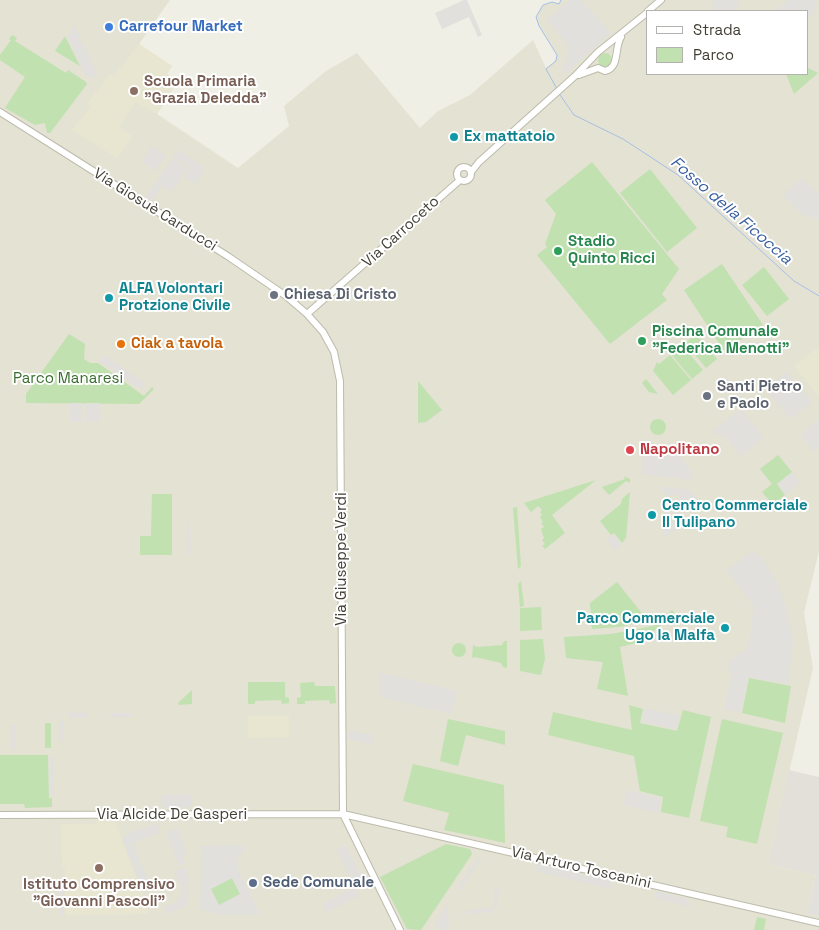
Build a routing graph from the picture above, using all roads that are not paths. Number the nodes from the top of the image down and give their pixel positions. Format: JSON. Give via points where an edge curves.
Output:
{"nodes":[{"id":1,"x":661,"y":0,"type":"edge"},
{"id":2,"x":650,"y":10,"type":"edge"},
{"id":3,"x":646,"y":14,"type":"edge"},
{"id":4,"x":622,"y":34,"type":"junction"},
{"id":5,"x":598,"y":52,"type":"junction"},
{"id":6,"x":615,"y":56,"type":"junction"},
{"id":7,"x":598,"y":68,"type":"junction"},
{"id":8,"x":576,"y":76,"type":"junction"},
{"id":9,"x":0,"y":112,"type":"edge"},
{"id":10,"x":479,"y":162,"type":"junction"},
{"id":11,"x":465,"y":167,"type":"junction"},
{"id":12,"x":470,"y":172,"type":"junction"},
{"id":13,"x":459,"y":178,"type":"junction"},
{"id":14,"x":307,"y":314,"type":"junction"},
{"id":15,"x":0,"y":814,"type":"edge"},
{"id":16,"x":343,"y":814,"type":"junction"},
{"id":17,"x":819,"y":923,"type":"edge"},
{"id":18,"x":400,"y":930,"type":"edge"}],
"edges":[{"from":1,"to":2,"type":"street"},
{"from":3,"to":4,"type":"street"},
{"from":4,"to":5,"type":"street"},
{"from":4,"to":6,"type":"street"},
{"from":5,"to":6,"type":"street","via":[[608,50]]},
{"from":5,"to":7,"type":"street","via":[[594,61]]},
{"from":5,"to":8,"type":"street"},
{"from":6,"to":7,"type":"street","via":[[612,69]]},
{"from":7,"to":8,"type":"street"},
{"from":8,"to":10,"type":"street"},
{"from":9,"to":14,"type":"street","name":"Via Giosuè Carducci","via":[[229,257]]},
{"from":10,"to":11,"type":"street"},
{"from":10,"to":12,"type":"street"},
{"from":11,"to":12,"type":"street"},
{"from":11,"to":13,"type":"street","via":[[459,169]]},
{"from":12,"to":13,"type":"street","via":[[468,180]]},
{"from":13,"to":14,"type":"street","name":"Via Carroceto"},
{"from":14,"to":16,"type":"street","name":"Via Giuseppe Verdi","via":[[327,338],[340,375]]},
{"from":15,"to":16,"type":"street","name":"Via Alcide De Gasperi"},
{"from":16,"to":17,"type":"street","name":"Via Arturo Toscanini"},
{"from":16,"to":18,"type":"street"}]}
